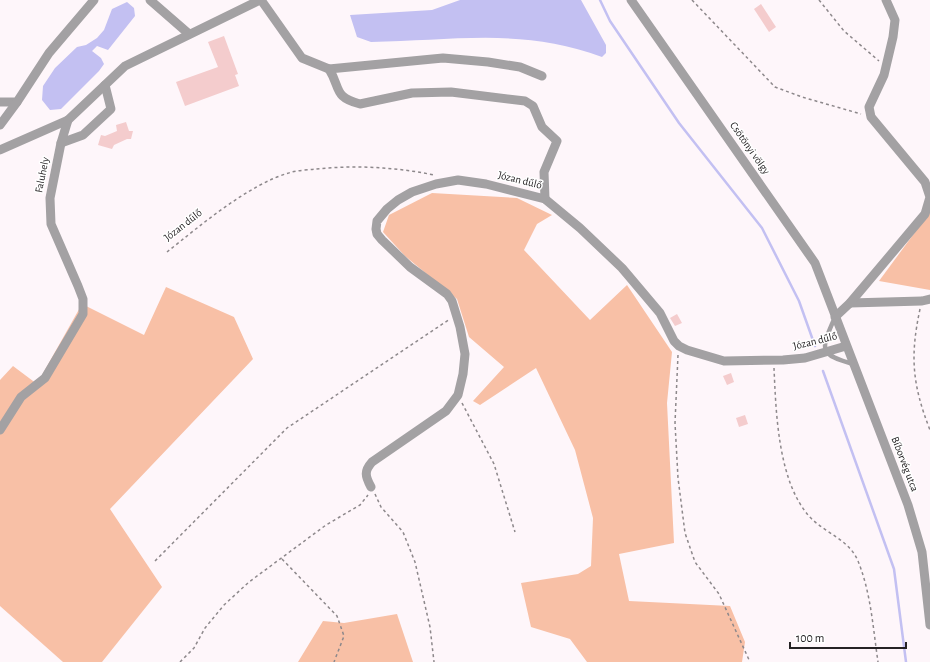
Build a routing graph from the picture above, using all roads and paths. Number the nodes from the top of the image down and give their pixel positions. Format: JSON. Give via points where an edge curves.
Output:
{"nodes":[{"id":1,"x":94,"y":0,"type":"edge"},
{"id":2,"x":150,"y":0,"type":"edge"},
{"id":3,"x":260,"y":0,"type":"edge"},
{"id":4,"x":631,"y":0,"type":"edge"},
{"id":5,"x":692,"y":0,"type":"edge"},
{"id":6,"x":819,"y":0,"type":"edge"},
{"id":7,"x":886,"y":0,"type":"edge"},
{"id":8,"x":189,"y":34,"type":"junction"},
{"id":9,"x":886,"y":68,"type":"junction"},
{"id":10,"x":329,"y":69,"type":"junction"},
{"id":11,"x":542,"y":76,"type":"dead end"},
{"id":12,"x":105,"y":85,"type":"junction"},
{"id":13,"x":0,"y":102,"type":"edge"},
{"id":14,"x":17,"y":102,"type":"junction"},
{"id":15,"x":871,"y":117,"type":"junction"},
{"id":16,"x":68,"y":120,"type":"junction"},
{"id":17,"x":0,"y":125,"type":"edge"},
{"id":18,"x":61,"y":143,"type":"junction"},
{"id":19,"x":0,"y":150,"type":"edge"},
{"id":20,"x":437,"y":176,"type":"dead end"},
{"id":21,"x":928,"y":179,"type":"edge"},
{"id":22,"x":544,"y":199,"type":"junction"},
{"id":23,"x":167,"y":252,"type":"dead end"},
{"id":24,"x":926,"y":300,"type":"edge"},
{"id":25,"x":850,"y":303,"type":"junction"},
{"id":26,"x":456,"y":314,"type":"junction"},
{"id":27,"x":835,"y":317,"type":"junction"},
{"id":28,"x":679,"y":346,"type":"junction"},
{"id":29,"x":846,"y":346,"type":"junction"},
{"id":30,"x":826,"y":352,"type":"junction"},
{"id":31,"x":774,"y":360,"type":"junction"},
{"id":32,"x":853,"y":364,"type":"junction"},
{"id":33,"x":458,"y":395,"type":"junction"},
{"id":34,"x":0,"y":430,"type":"edge"},
{"id":35,"x":930,"y":430,"type":"edge"},
{"id":36,"x":371,"y":487,"type":"junction"},
{"id":37,"x":515,"y":532,"type":"dead end"},
{"id":38,"x":282,"y":559,"type":"junction"},
{"id":39,"x":155,"y":561,"type":"dead end"},
{"id":40,"x":930,"y":625,"type":"edge"},
{"id":41,"x":180,"y":662,"type":"edge"},
{"id":42,"x":334,"y":662,"type":"edge"},
{"id":43,"x":434,"y":662,"type":"edge"},
{"id":44,"x":750,"y":662,"type":"edge"},
{"id":45,"x":878,"y":662,"type":"edge"}],
"edges":[{"from":1,"to":14,"type":"street","via":[[49,53]]},
{"from":2,"to":8,"type":"street"},
{"from":3,"to":8,"type":"street","name":"Faluhely"},
{"from":3,"to":10,"type":"street","via":[[302,58]]},
{"from":4,"to":27,"type":"street","name":"Csötönyi völgy","via":[[815,263]]},
{"from":5,"to":15,"type":"path","via":[[775,87]]},
{"from":6,"to":9,"type":"path","via":[[844,31]]},
{"from":7,"to":9,"type":"street","via":[[895,20]]},
{"from":8,"to":12,"type":"street","name":"Faluhely","via":[[125,66]]},
{"from":9,"to":15,"type":"street","via":[[869,107]]},
{"from":10,"to":11,"type":"street","via":[[443,58],[520,67]]},
{"from":10,"to":22,"type":"street","via":[[339,94],[360,104],[412,93],[451,92],[525,101],[533,106],[542,127],[557,141],[544,172]]},
{"from":12,"to":16,"type":"street","name":"Faluhely"},
{"from":12,"to":18,"type":"street","via":[[111,109],[83,135]]},
{"from":13,"to":14,"type":"street"},
{"from":14,"to":17,"type":"street"},
{"from":15,"to":21,"type":"street"},
{"from":16,"to":18,"type":"street","name":"Faluhely"},
{"from":16,"to":19,"type":"street"},
{"from":18,"to":34,"type":"street","name":"Faluhely","via":[[50,198],[52,224],[83,299],[83,314],[45,378],[21,397]]},
{"from":20,"to":23,"type":"path","name":"Józan dűlő","via":[[408,170],[352,166],[292,172],[259,186],[210,218]]},
{"from":21,"to":25,"type":"street","via":[[930,197],[925,214]]},
{"from":22,"to":26,"type":"street","name":"Józan dűlő","via":[[486,184],[458,180],[412,192],[387,209],[377,221],[377,234],[382,240],[410,267],[447,294]]},
{"from":22,"to":28,"type":"street","name":"Józan dűlő","via":[[580,228],[622,268],[660,313]]},
{"from":24,"to":25,"type":"street"},
{"from":24,"to":35,"type":"path","via":[[914,338],[913,360],[922,411]]},
{"from":25,"to":27,"type":"street"},
{"from":26,"to":33,"type":"street","name":"Józan dűlő","via":[[465,354]]},
{"from":26,"to":39,"type":"path","via":[[287,428]]},
{"from":27,"to":29,"type":"street","name":"Bíborvég utca"},
{"from":27,"to":30,"type":"lane","via":[[824,342]]},
{"from":28,"to":31,"type":"street","name":"Józan dűlő","via":[[724,361]]},
{"from":28,"to":44,"type":"path","via":[[675,423],[685,533],[695,562],[718,594]]},
{"from":29,"to":30,"type":"street","name":"Józan dűlő"},
{"from":29,"to":32,"type":"street","name":"Bíborvég utca"},
{"from":30,"to":31,"type":"street","name":"Józan dűlő","via":[[805,358]]},
{"from":30,"to":32,"type":"lane","via":[[832,358]]},
{"from":31,"to":45,"type":"path","via":[[775,398],[788,475],[796,497],[810,516],[843,540],[858,560],[868,592]]},
{"from":32,"to":40,"type":"street","name":"Bíborvég utca","via":[[908,505],[922,552]]},
{"from":33,"to":36,"type":"street","via":[[446,411],[372,462],[366,469],[365,476]]},
{"from":33,"to":37,"type":"path","via":[[494,464]]},
{"from":36,"to":38,"type":"path","via":[[367,498],[360,505],[326,525]]},
{"from":36,"to":43,"type":"path","via":[[381,507],[403,532],[408,543],[424,598]]},
{"from":38,"to":41,"type":"path","via":[[249,582],[224,605],[205,628],[194,648]]},
{"from":38,"to":42,"type":"path","via":[[337,616],[344,636]]}]}
